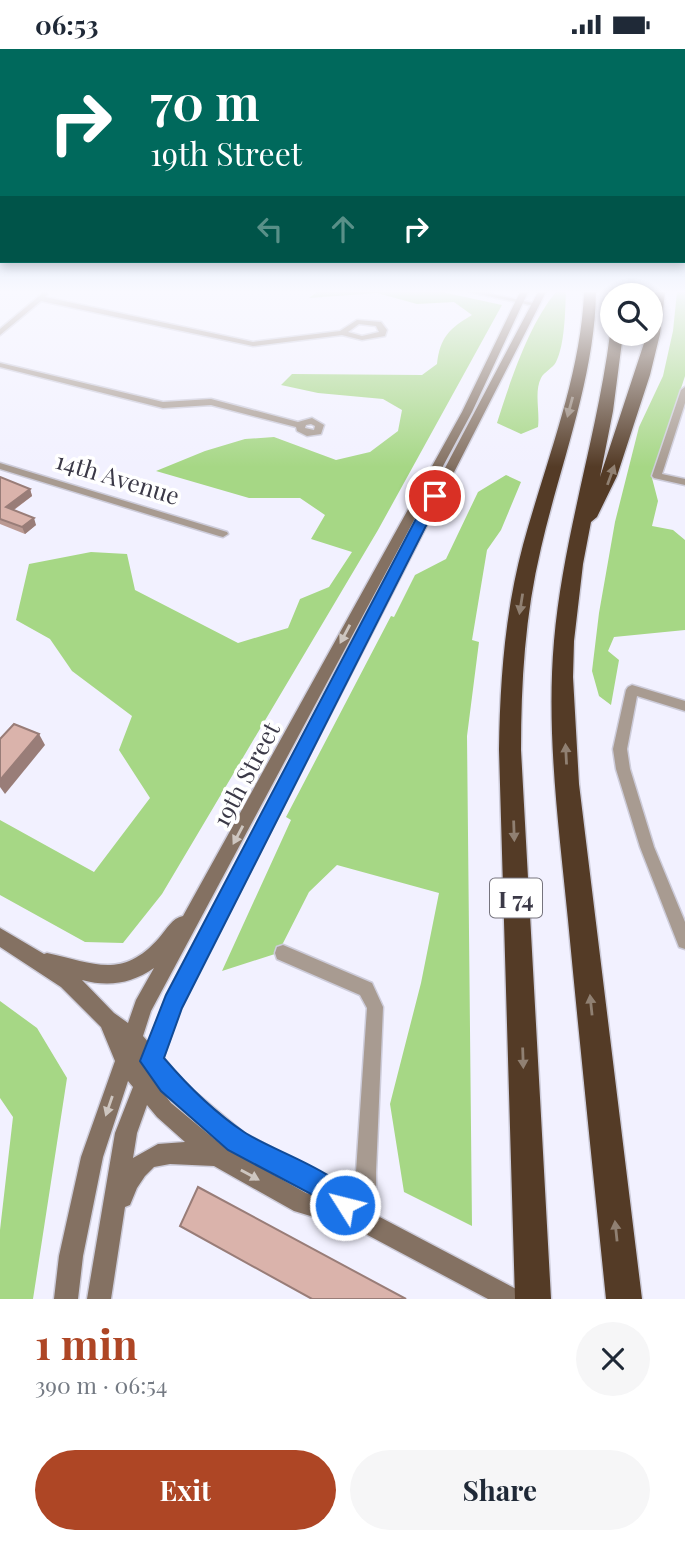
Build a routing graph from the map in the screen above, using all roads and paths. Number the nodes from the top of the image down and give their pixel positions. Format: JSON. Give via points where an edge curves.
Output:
{"nodes":[{"id":1,"x":501,"y":350,"type":"edge"},
{"id":2,"x":503,"y":350,"type":"edge"},
{"id":3,"x":582,"y":350,"type":"edge"},
{"id":4,"x":615,"y":350,"type":"edge"},
{"id":5,"x":649,"y":350,"type":"edge"},
{"id":6,"x":0,"y":365,"type":"edge"},
{"id":7,"x":685,"y":390,"type":"edge"},
{"id":8,"x":300,"y":425,"type":"dead end"},
{"id":9,"x":0,"y":466,"type":"edge"},
{"id":10,"x":685,"y":482,"type":"edge"},
{"id":11,"x":223,"y":534,"type":"dead end"},
{"id":12,"x":577,"y":534,"type":"junction"},
{"id":13,"x":685,"y":706,"type":"edge"},
{"id":14,"x":209,"y":890,"type":"junction"},
{"id":15,"x":0,"y":937,"type":"edge"},
{"id":16,"x":685,"y":941,"type":"edge"},
{"id":17,"x":283,"y":953,"type":"dead end"},
{"id":18,"x":43,"y":962,"type":"junction"},
{"id":19,"x":107,"y":1020,"type":"junction"},
{"id":20,"x":132,"y":1038,"type":"junction"},
{"id":21,"x":125,"y":1061,"type":"junction"},
{"id":22,"x":151,"y":1061,"type":"junction"},
{"id":23,"x":143,"y":1084,"type":"junction"},
{"id":24,"x":216,"y":1155,"type":"junction"},
{"id":25,"x":366,"y":1222,"type":"junction"},
{"id":26,"x":109,"y":1235,"type":"junction"},
{"id":27,"x":66,"y":1299,"type":"edge"},
{"id":28,"x":99,"y":1299,"type":"edge"},
{"id":29,"x":512,"y":1299,"type":"edge"},
{"id":30,"x":533,"y":1299,"type":"edge"},
{"id":31,"x":624,"y":1299,"type":"edge"}],
"edges":[{"from":1,"to":14,"type":"main road","name":"19th Street","one_way":true},
{"from":2,"to":22,"type":"main road","name":"19th Street","via":[[173,1003]]},
{"from":3,"to":30,"type":"highway","number":"I 74","one_way":true,"via":[[525,577],[510,698]]},
{"from":4,"to":12,"type":"highway","number":"I 74","via":[[611,389]]},
{"from":12,"to":5,"type":"highway","one_way":true,"via":[[606,487]]},
{"from":6,"to":8,"type":"street","via":[[163,405],[211,403]]},
{"from":7,"to":10,"type":"street","via":[[657,476]]},
{"from":9,"to":11,"type":"street","name":"14th Avenue"},
{"from":31,"to":12,"type":"highway","number":"I 74","one_way":true,"via":[[567,786],[564,641]]},
{"from":13,"to":16,"type":"street","via":[[632,690],[620,749],[647,847]]},
{"from":14,"to":18,"type":"main road","via":[[158,954],[134,972],[92,974]]},
{"from":14,"to":20,"type":"main road","name":"19th Street","via":[[143,1007]]},
{"from":15,"to":18,"type":"main road"},
{"from":17,"to":25,"type":"street","via":[[366,989],[375,1007]]},
{"from":18,"to":19,"type":"main road"},
{"from":19,"to":20,"type":"main road"},
{"from":19,"to":21,"type":"main road"},
{"from":20,"to":21,"type":"main road","name":"19th Street"},
{"from":20,"to":22,"type":"main road"},
{"from":21,"to":23,"type":"main road"},
{"from":21,"to":27,"type":"main road","name":"19th Street","one_way":true,"via":[[92,1157]]},
{"from":22,"to":23,"type":"main road","name":"19th Street"},
{"from":22,"to":25,"type":"main road","via":[[236,1141],[324,1187]]},
{"from":23,"to":24,"type":"main road","via":[[164,1110]]},
{"from":23,"to":26,"type":"main road","name":"19th Street","via":[[126,1133]]},
{"from":24,"to":25,"type":"main road","one_way":true,"via":[[302,1203]]},
{"from":24,"to":26,"type":"main road","via":[[175,1152],[152,1156],[126,1184]]},
{"from":25,"to":29,"type":"main road"},
{"from":26,"to":28,"type":"main road","name":"19th Street"}]}
